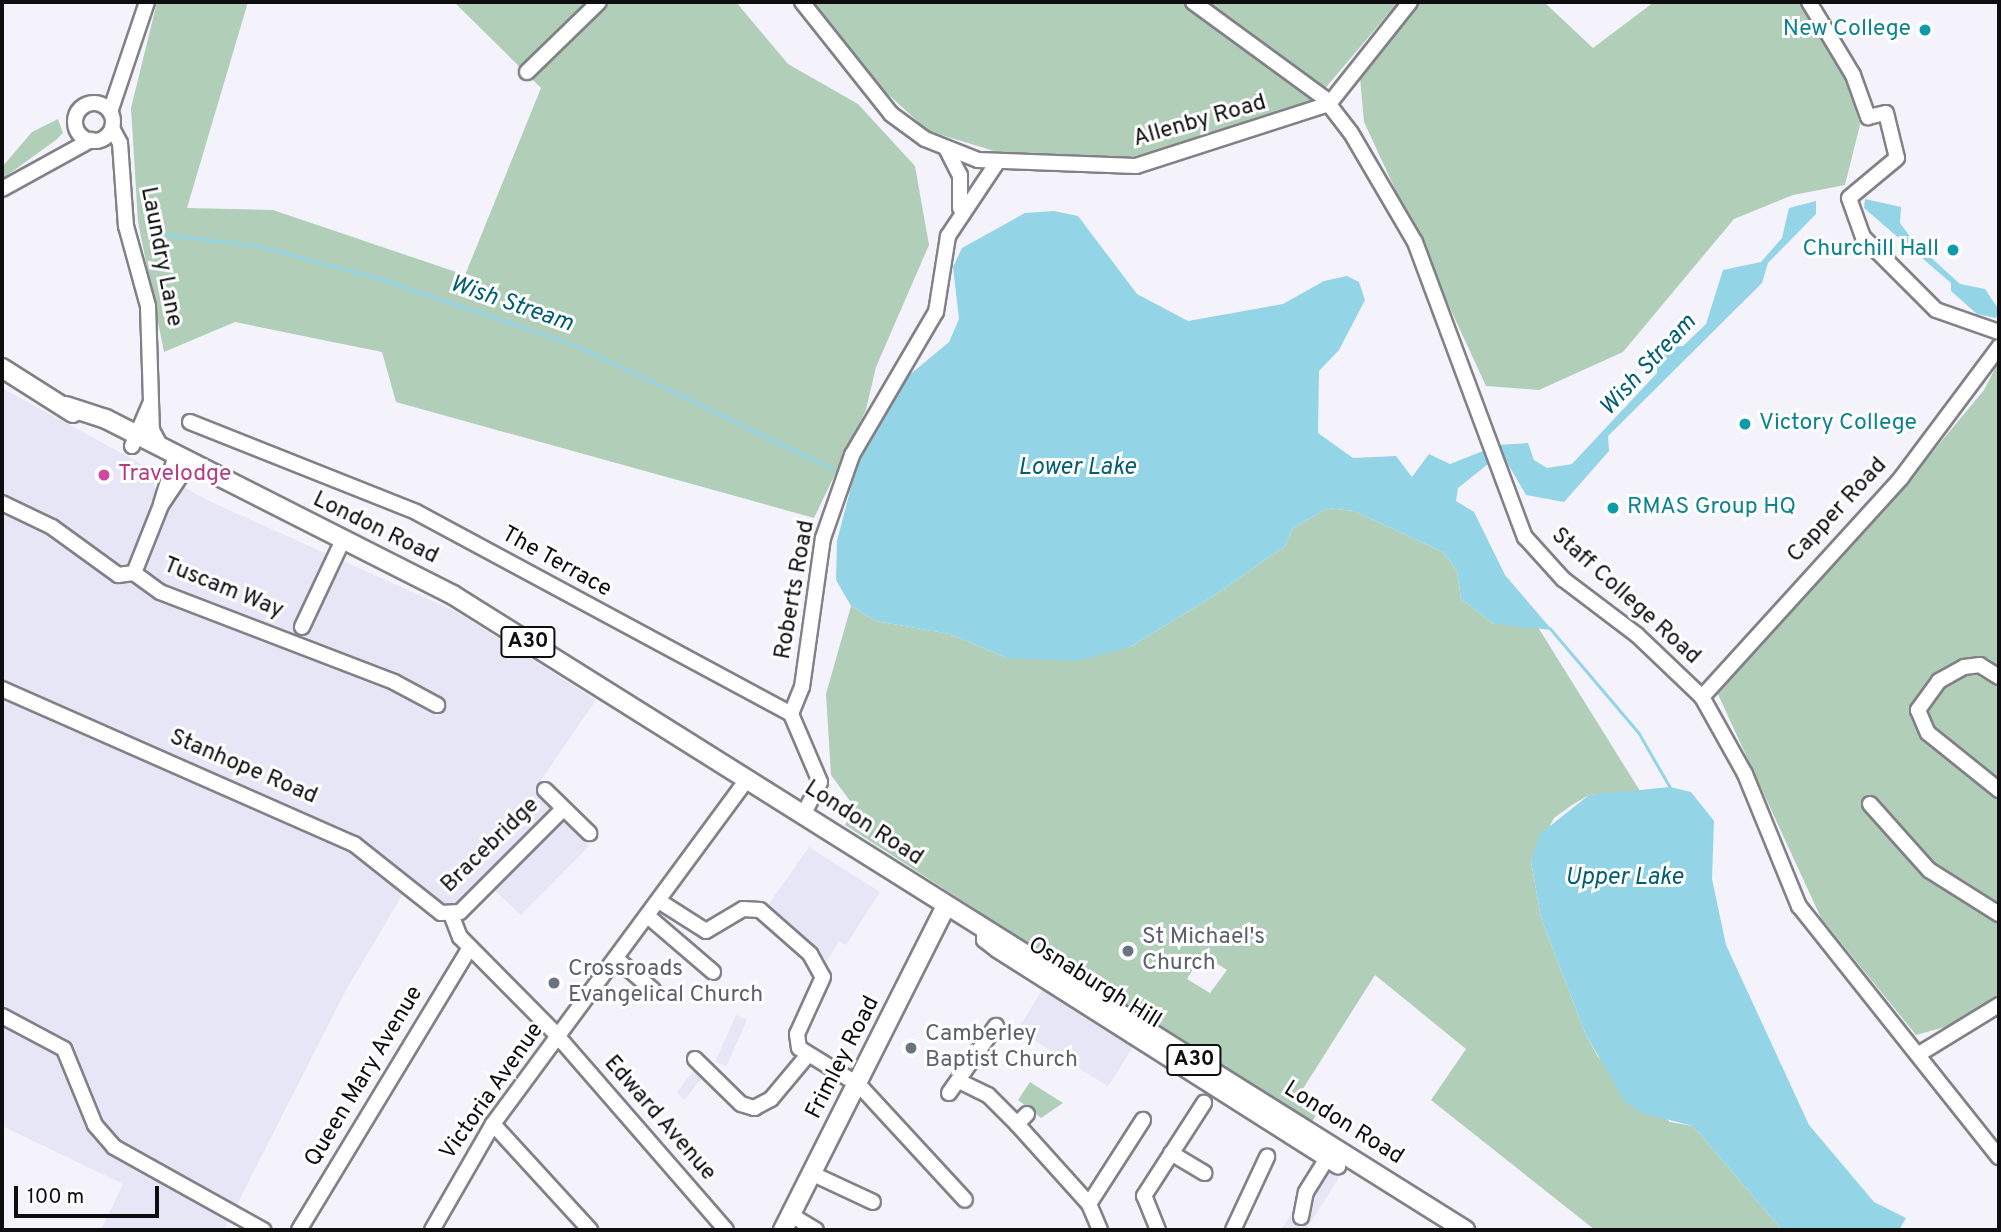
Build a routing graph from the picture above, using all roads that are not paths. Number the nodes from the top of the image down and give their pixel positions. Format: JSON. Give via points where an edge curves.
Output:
{"nodes":[{"id":1,"x":147,"y":2,"type":"edge"},
{"id":2,"x":599,"y":2,"type":"edge"},
{"id":3,"x":802,"y":2,"type":"edge"},
{"id":4,"x":1193,"y":2,"type":"edge"},
{"id":5,"x":1410,"y":2,"type":"edge"},
{"id":6,"x":1809,"y":2,"type":"edge"},
{"id":7,"x":126,"y":71,"type":"junction"},
{"id":8,"x":527,"y":72,"type":"dead end"},
{"id":9,"x":96,"y":103,"type":"junction"},
{"id":10,"x":1329,"y":104,"type":"junction"},
{"id":11,"x":110,"y":112,"type":"junction"},
{"id":12,"x":112,"y":128,"type":"junction"},
{"id":13,"x":78,"y":132,"type":"junction"},
{"id":14,"x":91,"y":140,"type":"junction"},
{"id":15,"x":947,"y":150,"type":"junction"},
{"id":16,"x":996,"y":164,"type":"junction"},
{"id":17,"x":36,"y":171,"type":"junction"},
{"id":18,"x":2,"y":189,"type":"edge"},
{"id":19,"x":959,"y":215,"type":"junction"},
{"id":20,"x":1999,"y":332,"type":"edge"},
{"id":21,"x":1999,"y":347,"type":"edge"},
{"id":22,"x":2,"y":368,"type":"edge"},
{"id":23,"x":153,"y":397,"type":"junction"},
{"id":24,"x":190,"y":422,"type":"dead end"},
{"id":25,"x":134,"y":440,"type":"junction"},
{"id":26,"x":177,"y":460,"type":"junction"},
{"id":27,"x":2,"y":503,"type":"edge"},
{"id":28,"x":343,"y":540,"type":"junction"},
{"id":29,"x":134,"y":573,"type":"junction"},
{"id":30,"x":302,"y":627,"type":"dead end"},
{"id":31,"x":1999,"y":677,"type":"edge"},
{"id":32,"x":2,"y":689,"type":"edge"},
{"id":33,"x":1702,"y":697,"type":"junction"},
{"id":34,"x":437,"y":705,"type":"dead end"},
{"id":35,"x":791,"y":714,"type":"junction"},
{"id":36,"x":747,"y":780,"type":"junction"},
{"id":37,"x":545,"y":790,"type":"dead end"},
{"id":38,"x":1999,"y":790,"type":"edge"},
{"id":39,"x":1870,"y":804,"type":"dead end"},
{"id":40,"x":563,"y":809,"type":"junction"},
{"id":41,"x":804,"y":814,"type":"junction"},
{"id":42,"x":589,"y":833,"type":"dead end"},
{"id":43,"x":662,"y":903,"type":"junction"},
{"id":44,"x":946,"y":906,"type":"junction"},
{"id":45,"x":451,"y":914,"type":"junction"},
{"id":46,"x":1999,"y":914,"type":"edge"},
{"id":47,"x":650,"y":918,"type":"junction"},
{"id":48,"x":470,"y":948,"type":"junction"},
{"id":49,"x":618,"y":960,"type":"junction"},
{"id":50,"x":713,"y":972,"type":"dead end"},
{"id":51,"x":653,"y":990,"type":"dead end"},
{"id":52,"x":1999,"y":1005,"type":"edge"},
{"id":53,"x":2,"y":1016,"type":"edge"},
{"id":54,"x":996,"y":1026,"type":"dead end"},
{"id":55,"x":558,"y":1037,"type":"junction"},
{"id":56,"x":1919,"y":1054,"type":"junction"},
{"id":57,"x":807,"y":1056,"type":"junction"},
{"id":58,"x":695,"y":1059,"type":"dead end"},
{"id":59,"x":961,"y":1082,"type":"junction"},
{"id":60,"x":859,"y":1085,"type":"junction"},
{"id":61,"x":949,"y":1094,"type":"dead end"},
{"id":62,"x":1204,"y":1103,"type":"dead end"},
{"id":63,"x":1144,"y":1118,"type":"dead end"},
{"id":64,"x":493,"y":1124,"type":"junction"},
{"id":65,"x":1171,"y":1153,"type":"junction"},
{"id":66,"x":1999,"y":1157,"type":"edge"},
{"id":67,"x":1334,"y":1159,"type":"junction"},
{"id":68,"x":1259,"y":1161,"type":"dead end"},
{"id":69,"x":1204,"y":1173,"type":"dead end"},
{"id":70,"x":813,"y":1174,"type":"junction"},
{"id":71,"x":965,"y":1200,"type":"dead end"},
{"id":72,"x":873,"y":1202,"type":"dead end"},
{"id":73,"x":1089,"y":1204,"type":"junction"},
{"id":74,"x":1301,"y":1217,"type":"dead end"},
{"id":75,"x":787,"y":1223,"type":"edge"},
{"id":76,"x":270,"y":1228,"type":"edge"},
{"id":77,"x":299,"y":1230,"type":"edge"},
{"id":78,"x":432,"y":1230,"type":"edge"},
{"id":79,"x":590,"y":1230,"type":"edge"},
{"id":80,"x":726,"y":1230,"type":"edge"},
{"id":81,"x":816,"y":1230,"type":"edge"},
{"id":82,"x":1100,"y":1230,"type":"edge"},
{"id":83,"x":1158,"y":1230,"type":"edge"},
{"id":84,"x":1233,"y":1230,"type":"edge"},
{"id":85,"x":1465,"y":1230,"type":"edge"}],
"edges":[{"from":1,"to":7,"type":"street"},
{"from":2,"to":8,"type":"street"},
{"from":3,"to":15,"type":"street","name":"Allenby Road","via":[[891,114]]},
{"from":4,"to":10,"type":"street","name":"Staff College Road"},
{"from":5,"to":10,"type":"street"},
{"from":6,"to":20,"type":"street","via":[[1853,75],[1868,117],[1886,113],[1897,158],[1849,198],[1863,237],[1936,310]]},
{"from":7,"to":9,"type":"street"},
{"from":7,"to":11,"type":"street"},
{"from":9,"to":11,"type":"street"},
{"from":9,"to":13,"type":"street","via":[[78,111]]},
{"from":10,"to":16,"type":"street","name":"Allenby Road","via":[[1136,166]]},
{"from":10,"to":33,"type":"street","name":"Staff College Road","via":[[1397,204],[1525,537],[1540,556]]},
{"from":11,"to":12,"type":"street"},
{"from":12,"to":14,"type":"street"},
{"from":12,"to":23,"type":"street","name":"Laundry Lane","via":[[120,143],[126,226],[148,306]]},
{"from":13,"to":14,"type":"street"},
{"from":13,"to":17,"type":"street"},
{"from":14,"to":17,"type":"street"},
{"from":15,"to":16,"type":"street","name":"Allenby Road"},
{"from":15,"to":19,"type":"street","via":[[960,175]]},
{"from":16,"to":19,"type":"street"},
{"from":17,"to":18,"type":"street"},
{"from":19,"to":35,"type":"street","name":"Roberts Road","via":[[941,256],[936,312],[852,455],[827,526],[802,687]]},
{"from":21,"to":33,"type":"street","name":"Capper Road","via":[[1901,478]]},
{"from":22,"to":25,"type":"main road","name":"London Road","number":"A30"},
{"from":23,"to":25,"type":"street","name":"Laundry Lane"},
{"from":23,"to":26,"type":"street","name":"Laundry Lane","via":[[152,430]]},
{"from":24,"to":35,"type":"street","name":"The Terrace","via":[[416,512]]},
{"from":25,"to":26,"type":"main road","name":"London Road","number":"A30"},
{"from":26,"to":28,"type":"main road","name":"London Road","number":"A30"},
{"from":26,"to":29,"type":"street"},
{"from":27,"to":29,"type":"street","name":"Tuscam Way","via":[[72,540],[106,569]]},
{"from":28,"to":30,"type":"street"},
{"from":28,"to":36,"type":"main road","name":"London Road","number":"A30","via":[[473,607]]},
{"from":29,"to":34,"type":"street","name":"Tuscam Way","via":[[160,592],[394,682]]},
{"from":31,"to":38,"type":"street","via":[[1980,665],[1964,667],[1939,681],[1918,710],[1928,733]]},
{"from":32,"to":45,"type":"street","name":"Stanhope Road","via":[[331,832],[385,862],[433,908]]},
{"from":33,"to":56,"type":"street","name":"Staff College Road","via":[[1745,774],[1799,906]]},
{"from":35,"to":41,"type":"street","via":[[820,782]]},
{"from":36,"to":41,"type":"main road","name":"London Road","number":"A30"},
{"from":36,"to":43,"type":"street","name":"Victoria Avenue"},
{"from":37,"to":40,"type":"street","name":"Bracebridge"},
{"from":39,"to":46,"type":"street","via":[[1929,870]]},
{"from":40,"to":42,"type":"street","name":"Bracebridge"},
{"from":40,"to":45,"type":"street","name":"Bracebridge"},
{"from":41,"to":44,"type":"main road","name":"London Road","number":"A30"},
{"from":43,"to":47,"type":"street","name":"Victoria Avenue"},
{"from":43,"to":57,"type":"street","via":[[706,931],[743,909],[760,910],[819,963],[821,985],[797,1034]]},
{"from":44,"to":60,"type":"main road","name":"Frimley Road"},
{"from":44,"to":67,"type":"main road","name":"London Road","number":"A30"},
{"from":45,"to":48,"type":"street"},
{"from":47,"to":49,"type":"street","name":"Victoria Avenue"},
{"from":47,"to":50,"type":"street"},
{"from":48,"to":55,"type":"street"},
{"from":48,"to":77,"type":"street","name":"Queen Mary Avenue"},
{"from":49,"to":51,"type":"street"},
{"from":49,"to":55,"type":"street","name":"Victoria Avenue"},
{"from":52,"to":56,"type":"street"},
{"from":53,"to":76,"type":"street","via":[[62,1046],[95,1125],[114,1147]]},
{"from":54,"to":59,"type":"street","via":[[965,1062]]},
{"from":55,"to":64,"type":"street","name":"Victoria Avenue"},
{"from":55,"to":80,"type":"street","name":"Edward Avenue"},
{"from":56,"to":66,"type":"street","name":"Staff College Road"},
{"from":57,"to":58,"type":"street","via":[[771,1099],[754,1108],[741,1104]]},
{"from":57,"to":60,"type":"street"},
{"from":59,"to":61,"type":"street"},
{"from":59,"to":73,"type":"street","via":[[1022,1119]]},
{"from":60,"to":70,"type":"main road","name":"Frimley Road"},
{"from":60,"to":71,"type":"street"},
{"from":62,"to":65,"type":"street"},
{"from":63,"to":73,"type":"street"},
{"from":64,"to":78,"type":"street","name":"Victoria Avenue"},
{"from":64,"to":79,"type":"street"},
{"from":65,"to":69,"type":"street"},
{"from":65,"to":83,"type":"street","via":[[1144,1196]]},
{"from":67,"to":74,"type":"street","via":[[1306,1192]]},
{"from":67,"to":85,"type":"main road","name":"London Road","number":"A30"},
{"from":68,"to":84,"type":"street"},
{"from":70,"to":72,"type":"street"},
{"from":70,"to":75,"type":"main road","name":"Frimley Road"},
{"from":73,"to":82,"type":"street"},
{"from":75,"to":81,"type":"street"}]}
